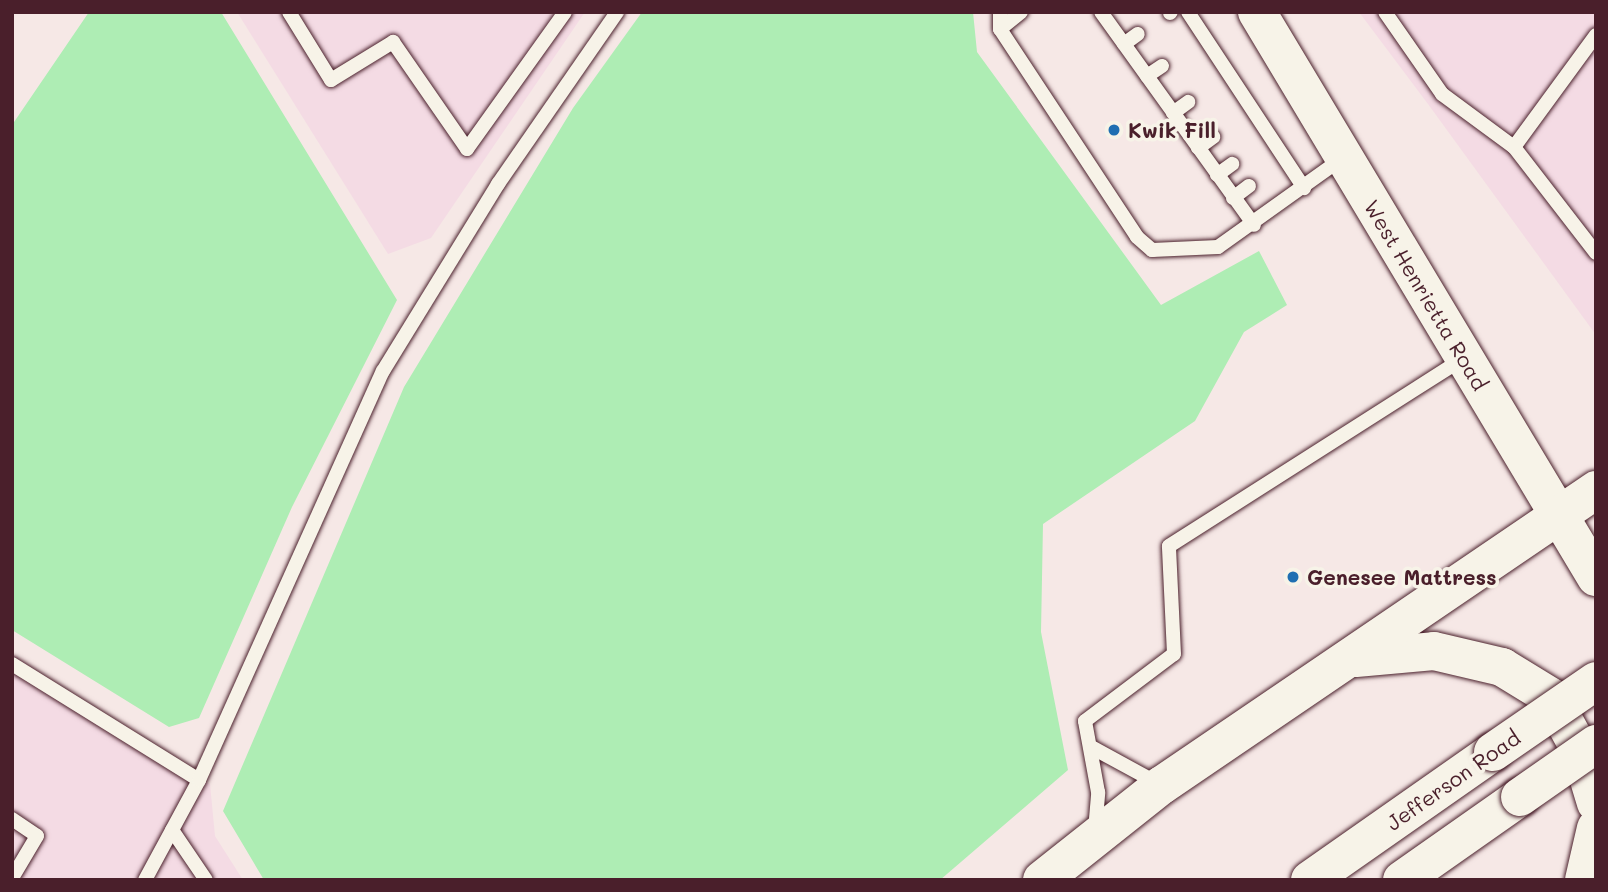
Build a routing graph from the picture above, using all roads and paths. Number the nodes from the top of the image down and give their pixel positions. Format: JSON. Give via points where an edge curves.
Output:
{"nodes":[{"id":1,"x":289,"y":12,"type":"edge"},
{"id":2,"x":565,"y":12,"type":"edge"},
{"id":3,"x":616,"y":12,"type":"edge"},
{"id":4,"x":1000,"y":12,"type":"edge"},
{"id":5,"x":1009,"y":12,"type":"edge"},
{"id":6,"x":1021,"y":12,"type":"edge"},
{"id":7,"x":1101,"y":12,"type":"edge"},
{"id":8,"x":1188,"y":12,"type":"edge"},
{"id":9,"x":1257,"y":12,"type":"edge"},
{"id":10,"x":1385,"y":12,"type":"edge"},
{"id":11,"x":1000,"y":29,"type":"junction"},
{"id":12,"x":1138,"y":34,"type":"dead end"},
{"id":13,"x":1596,"y":35,"type":"edge"},
{"id":14,"x":1124,"y":44,"type":"junction"},
{"id":15,"x":1162,"y":66,"type":"dead end"},
{"id":16,"x":1147,"y":76,"type":"junction"},
{"id":17,"x":1188,"y":102,"type":"dead end"},
{"id":18,"x":1173,"y":113,"type":"junction"},
{"id":19,"x":1213,"y":137,"type":"dead end"},
{"id":20,"x":1514,"y":147,"type":"junction"},
{"id":21,"x":1198,"y":148,"type":"junction"},
{"id":22,"x":1344,"y":157,"type":"junction"},
{"id":23,"x":1233,"y":164,"type":"dead end"},
{"id":24,"x":1217,"y":175,"type":"junction"},
{"id":25,"x":1249,"y":187,"type":"dead end"},
{"id":26,"x":1304,"y":188,"type":"junction"},
{"id":27,"x":1233,"y":198,"type":"junction"},
{"id":28,"x":1254,"y":225,"type":"junction"},
{"id":29,"x":1596,"y":253,"type":"edge"},
{"id":30,"x":1464,"y":358,"type":"junction"},
{"id":31,"x":1596,"y":490,"type":"edge"},
{"id":32,"x":1557,"y":513,"type":"junction"},
{"id":33,"x":1596,"y":577,"type":"edge"},
{"id":34,"x":1354,"y":658,"type":"junction"},
{"id":35,"x":12,"y":664,"type":"edge"},
{"id":36,"x":1596,"y":681,"type":"edge"},
{"id":37,"x":1596,"y":744,"type":"edge"},
{"id":38,"x":1093,"y":748,"type":"junction"},
{"id":39,"x":199,"y":780,"type":"junction"},
{"id":40,"x":1162,"y":785,"type":"junction"},
{"id":41,"x":1596,"y":803,"type":"edge"},
{"id":42,"x":12,"y":819,"type":"edge"},
{"id":43,"x":1596,"y":828,"type":"edge"},
{"id":44,"x":172,"y":830,"type":"junction"},
{"id":45,"x":1094,"y":838,"type":"junction"},
{"id":46,"x":12,"y":878,"type":"edge"},
{"id":47,"x":145,"y":880,"type":"edge"},
{"id":48,"x":206,"y":880,"type":"edge"},
{"id":49,"x":1042,"y":880,"type":"edge"},
{"id":50,"x":1310,"y":880,"type":"edge"},
{"id":51,"x":1402,"y":880,"type":"edge"},
{"id":52,"x":1584,"y":880,"type":"edge"}],
"edges":[{"from":1,"to":2,"type":"lane","via":[[331,80],[393,42],[467,149]]},
{"from":3,"to":39,"type":"lane","via":[[498,184],[383,371]]},
{"from":4,"to":11,"type":"lane"},
{"from":5,"to":11,"type":"lane"},
{"from":6,"to":11,"type":"lane"},
{"from":7,"to":14,"type":"lane"},
{"from":8,"to":26,"type":"lane","via":[[1198,40]]},
{"from":9,"to":22,"type":"main road","name":"West Henrietta Road"},
{"from":10,"to":20,"type":"lane","via":[[1442,94]]},
{"from":11,"to":28,"type":"lane","via":[[1137,237],[1152,250],[1218,247]]},
{"from":12,"to":14,"type":"lane"},
{"from":13,"to":20,"type":"lane"},
{"from":14,"to":16,"type":"lane"},
{"from":15,"to":16,"type":"lane"},
{"from":16,"to":18,"type":"lane"},
{"from":17,"to":18,"type":"lane"},
{"from":18,"to":21,"type":"lane"},
{"from":19,"to":21,"type":"lane"},
{"from":20,"to":29,"type":"lane"},
{"from":21,"to":24,"type":"lane"},
{"from":22,"to":26,"type":"lane"},
{"from":22,"to":30,"type":"main road","name":"West Henrietta Road"},
{"from":23,"to":24,"type":"lane"},
{"from":24,"to":27,"type":"lane"},
{"from":25,"to":27,"type":"lane"},
{"from":26,"to":28,"type":"lane"},
{"from":27,"to":28,"type":"lane"},
{"from":30,"to":32,"type":"main road","name":"West Henrietta Road"},
{"from":30,"to":38,"type":"lane","via":[[1169,547],[1174,654],[1085,721]]},
{"from":31,"to":32,"type":"main road"},
{"from":32,"to":33,"type":"main road","name":"West Henrietta Road"},
{"from":32,"to":34,"type":"main road"},
{"from":34,"to":40,"type":"main road"},
{"from":34,"to":41,"type":"main road","via":[[1434,651],[1502,667],[1551,697],[1580,750]]},
{"from":35,"to":39,"type":"lane"},
{"from":36,"to":50,"type":"main road","name":"Jefferson Road","bridge":true},
{"from":37,"to":51,"type":"main road","bridge":true},
{"from":38,"to":40,"type":"lane"},
{"from":38,"to":45,"type":"lane","via":[[1098,792]]},
{"from":39,"to":44,"type":"lane"},
{"from":40,"to":45,"type":"main road"},
{"from":42,"to":46,"type":"lane","via":[[37,836]]},
{"from":43,"to":52,"type":"main road"},
{"from":44,"to":47,"type":"lane"},
{"from":44,"to":48,"type":"lane"},
{"from":45,"to":49,"type":"main road"}]}
